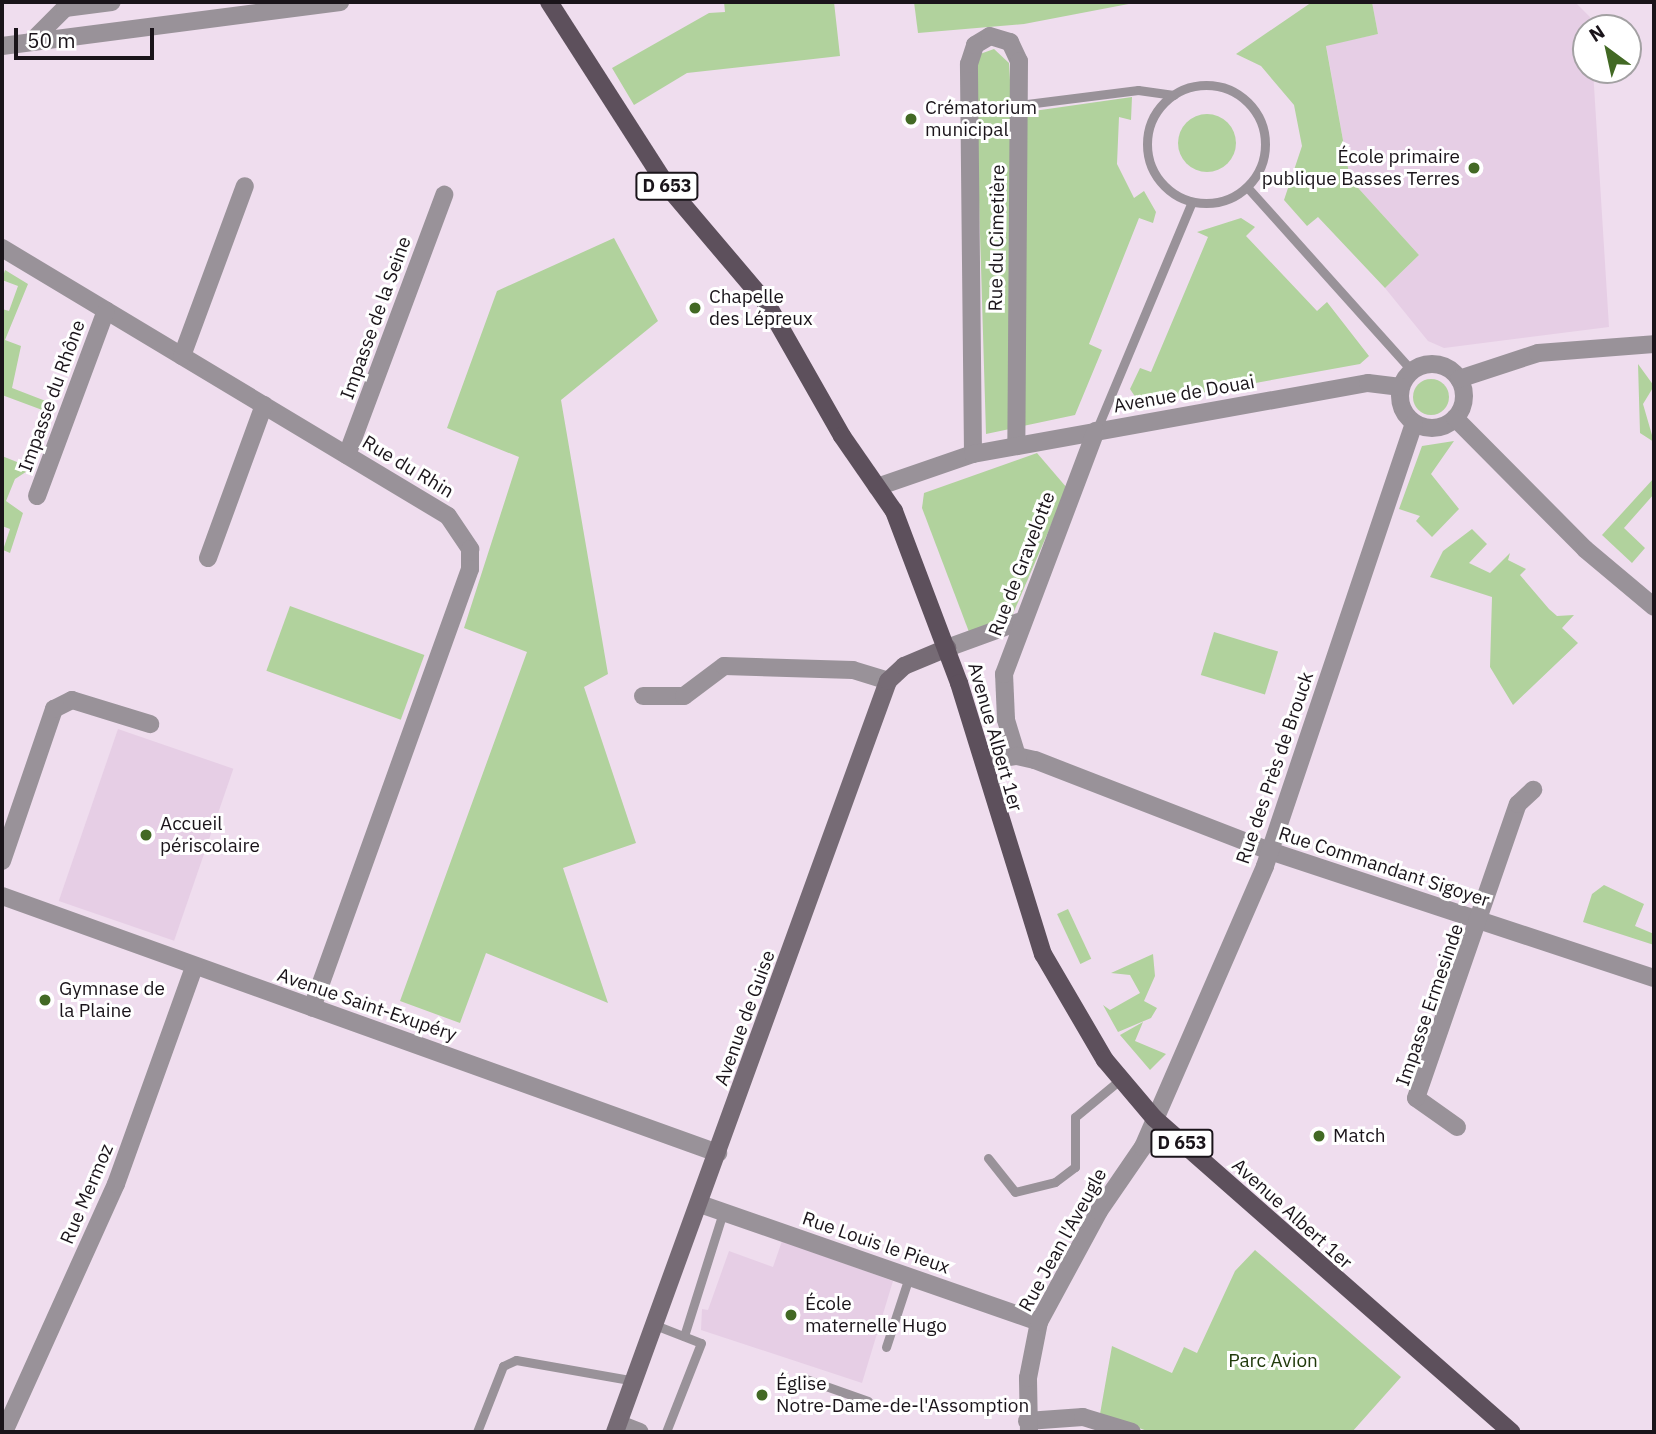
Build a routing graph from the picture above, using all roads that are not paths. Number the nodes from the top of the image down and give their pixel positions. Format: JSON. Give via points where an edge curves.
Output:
{"nodes":[{"id":1,"x":112,"y":2,"type":"edge"},
{"id":2,"x":332,"y":2,"type":"edge"},
{"id":3,"x":340,"y":2,"type":"edge"},
{"id":4,"x":549,"y":2,"type":"edge"},
{"id":5,"x":31,"y":42,"type":"junction"},
{"id":6,"x":2,"y":46,"type":"edge"},
{"id":7,"x":1174,"y":95,"type":"junction"},
{"id":8,"x":1019,"y":105,"type":"junction"},
{"id":9,"x":245,"y":186,"type":"dead end"},
{"id":10,"x":1247,"y":187,"type":"junction"},
{"id":11,"x":444,"y":195,"type":"dead end"},
{"id":12,"x":1192,"y":202,"type":"junction"},
{"id":13,"x":2,"y":248,"type":"edge"},
{"id":14,"x":106,"y":310,"type":"junction"},
{"id":15,"x":1654,"y":344,"type":"edge"},
{"id":16,"x":183,"y":356,"type":"junction"},
{"id":17,"x":1412,"y":371,"type":"junction"},
{"id":18,"x":1459,"y":379,"type":"junction"},
{"id":19,"x":1401,"y":387,"type":"junction"},
{"id":20,"x":264,"y":405,"type":"junction"},
{"id":21,"x":1455,"y":418,"type":"junction"},
{"id":22,"x":1414,"y":422,"type":"junction"},
{"id":23,"x":1096,"y":431,"type":"junction"},
{"id":24,"x":1016,"y":446,"type":"junction"},
{"id":25,"x":973,"y":454,"type":"junction"},
{"id":26,"x":347,"y":455,"type":"junction"},
{"id":27,"x":877,"y":487,"type":"junction"},
{"id":28,"x":37,"y":496,"type":"dead end"},
{"id":29,"x":208,"y":558,"type":"dead end"},
{"id":30,"x":1654,"y":607,"type":"edge"},
{"id":31,"x":1019,"y":622,"type":"junction"},
{"id":32,"x":947,"y":648,"type":"junction"},
{"id":33,"x":888,"y":681,"type":"junction"},
{"id":34,"x":643,"y":696,"type":"dead end"},
{"id":35,"x":150,"y":724,"type":"dead end"},
{"id":36,"x":1017,"y":756,"type":"junction"},
{"id":37,"x":985,"y":761,"type":"junction"},
{"id":38,"x":1533,"y":790,"type":"dead end"},
{"id":39,"x":1270,"y":851,"type":"junction"},
{"id":40,"x":2,"y":861,"type":"edge"},
{"id":41,"x":2,"y":896,"type":"edge"},
{"id":42,"x":1481,"y":921,"type":"junction"},
{"id":43,"x":194,"y":967,"type":"junction"},
{"id":44,"x":1654,"y":978,"type":"edge"},
{"id":45,"x":312,"y":1007,"type":"junction"},
{"id":46,"x":1121,"y":1079,"type":"junction"},
{"id":47,"x":1154,"y":1118,"type":"junction"},
{"id":48,"x":1457,"y":1126,"type":"dead end"},
{"id":49,"x":718,"y":1153,"type":"junction"},
{"id":50,"x":988,"y":1158,"type":"dead end"},
{"id":51,"x":700,"y":1204,"type":"junction"},
{"id":52,"x":723,"y":1212,"type":"junction"},
{"id":53,"x":909,"y":1277,"type":"junction"},
{"id":54,"x":1039,"y":1322,"type":"junction"},
{"id":55,"x":655,"y":1325,"type":"junction"},
{"id":56,"x":684,"y":1336,"type":"junction"},
{"id":57,"x":886,"y":1347,"type":"dead end"},
{"id":58,"x":803,"y":1378,"type":"dead end"},
{"id":59,"x":635,"y":1381,"type":"junction"},
{"id":60,"x":868,"y":1401,"type":"dead end"},
{"id":61,"x":1028,"y":1426,"type":"edge"},
{"id":62,"x":617,"y":1428,"type":"edge"},
{"id":63,"x":4,"y":1432,"type":"edge"},
{"id":64,"x":477,"y":1432,"type":"edge"},
{"id":65,"x":640,"y":1432,"type":"edge"},
{"id":66,"x":666,"y":1432,"type":"edge"},
{"id":67,"x":1132,"y":1432,"type":"edge"},
{"id":68,"x":1512,"y":1432,"type":"edge"}],
"edges":[{"from":1,"to":5,"type":"street","via":[[65,8]]},
{"from":2,"to":3,"type":"street"},
{"from":2,"to":5,"type":"street"},
{"from":4,"to":27,"type":"main road","number":"D 653","via":[[667,186],[767,304]]},
{"from":5,"to":6,"type":"street"},
{"from":7,"to":8,"type":"lane","via":[[1138,90]]},
{"from":7,"to":10,"type":"lane","via":[[1211,86],[1246,101],[1261,125],[1265,153]]},
{"from":7,"to":12,"type":"lane","via":[[1150,125],[1149,154],[1159,181]]},
{"from":8,"to":24,"type":"street","name":"Rue du Cimetière"},
{"from":8,"to":25,"type":"street","name":"Rue du Cimetière","via":[[1018,55],[1003,38],[984,38],[972,49]]},
{"from":9,"to":16,"type":"street"},
{"from":10,"to":12,"type":"lane","via":[[1221,201]]},
{"from":10,"to":17,"type":"lane"},
{"from":11,"to":26,"type":"street","name":"Impasse de la Seine"},
{"from":12,"to":23,"type":"lane"},
{"from":13,"to":14,"type":"street","name":"Rue du Rhin"},
{"from":14,"to":16,"type":"street","name":"Rue du Rhin"},
{"from":14,"to":28,"type":"street","name":"Impasse du Rhône"},
{"from":15,"to":18,"type":"street","via":[[1538,353]]},
{"from":16,"to":20,"type":"street","name":"Rue du Rhin"},
{"from":17,"to":18,"type":"street","via":[[1437,365]]},
{"from":17,"to":19,"type":"street"},
{"from":18,"to":21,"type":"street","via":[[1464,399]]},
{"from":19,"to":22,"type":"street","via":[[1402,407]]},
{"from":19,"to":23,"type":"street","name":"Avenue de Douai","via":[[1368,383]]},
{"from":20,"to":26,"type":"street","name":"Rue du Rhin"},
{"from":20,"to":29,"type":"street"},
{"from":21,"to":22,"type":"street","via":[[1431,428]]},
{"from":21,"to":30,"type":"street","via":[[1585,549]]},
{"from":22,"to":39,"type":"street","name":"Rue des Près de Brouck"},
{"from":23,"to":24,"type":"street","name":"Avenue de Douai"},
{"from":23,"to":31,"type":"street","name":"Rue de Gravelotte"},
{"from":24,"to":25,"type":"street","name":"Avenue de Douai"},
{"from":25,"to":27,"type":"street","name":"Avenue de Douai"},
{"from":26,"to":45,"type":"street","name":"Rue du Rhin","via":[[449,516],[470,549],[470,569]]},
{"from":27,"to":32,"type":"main road","number":"D 653","via":[[894,511]]},
{"from":31,"to":32,"type":"street"},
{"from":31,"to":36,"type":"street","name":"Rue de Gravelotte","via":[[1004,674],[1006,719]]},
{"from":32,"to":33,"type":"street","via":[[904,666]]},
{"from":32,"to":37,"type":"main road","name":"Avenue Albert 1er","number":"D 653"},
{"from":33,"to":34,"type":"street","via":[[853,670],[724,666],[684,696]]},
{"from":33,"to":49,"type":"street","name":"Avenue de Guise"},
{"from":35,"to":40,"type":"street","via":[[72,700],[54,709]]},
{"from":36,"to":37,"type":"street","name":"Rue Commandant Sigoyer"},
{"from":36,"to":39,"type":"street","name":"Rue Commandant Sigoyer"},
{"from":37,"to":46,"type":"main road","name":"Avenue Albert 1er","number":"D 653","via":[[997,820],[1043,954]]},
{"from":38,"to":42,"type":"street","via":[[1518,804]]},
{"from":39,"to":42,"type":"street","name":"Rue Commandant Sigoyer"},
{"from":39,"to":47,"type":"street","name":"Rue des Près de Brouck"},
{"from":41,"to":43,"type":"street","name":"Avenue Saint-Exupéry"},
{"from":42,"to":44,"type":"street","name":"Rue Commandant Sigoyer"},
{"from":42,"to":48,"type":"street","name":"Impasse Ermesinde","via":[[1416,1098]]},
{"from":43,"to":45,"type":"street","name":"Avenue Saint-Exupéry"},
{"from":43,"to":63,"type":"street","name":"Rue Mermoz","via":[[116,1184]]},
{"from":45,"to":49,"type":"street","name":"Avenue Saint-Exupéry"},
{"from":46,"to":47,"type":"main road","name":"Avenue Albert 1er","number":"D 653"},
{"from":46,"to":50,"type":"lane","via":[[1075,1117],[1075,1167],[1055,1182],[1015,1192]]},
{"from":47,"to":54,"type":"street","name":"Rue Jean l'Aveugle"},
{"from":47,"to":68,"type":"main road","name":"Avenue Albert 1er","number":"D 653"},
{"from":49,"to":51,"type":"street","name":"Avenue de Guise"},
{"from":51,"to":52,"type":"street","name":"Rue Louis le Pieux"},
{"from":51,"to":55,"type":"street","name":"Avenue de Guise"},
{"from":52,"to":53,"type":"street","name":"Rue Louis le Pieux"},
{"from":52,"to":56,"type":"lane"},
{"from":53,"to":54,"type":"street","name":"Rue Louis le Pieux"},
{"from":53,"to":57,"type":"lane"},
{"from":54,"to":61,"type":"street","name":"Rue Jean l'Aveugle"},
{"from":55,"to":56,"type":"lane"},
{"from":55,"to":59,"type":"street","name":"Avenue de Guise"},
{"from":56,"to":66,"type":"lane","via":[[701,1343]]},
{"from":58,"to":60,"type":"lane"},
{"from":59,"to":62,"type":"street","name":"Avenue de Guise"},
{"from":59,"to":64,"type":"lane","via":[[516,1360],[503,1366]]},
{"from":61,"to":67,"type":"street","via":[[1083,1417]]},
{"from":62,"to":65,"type":"street"}]}
